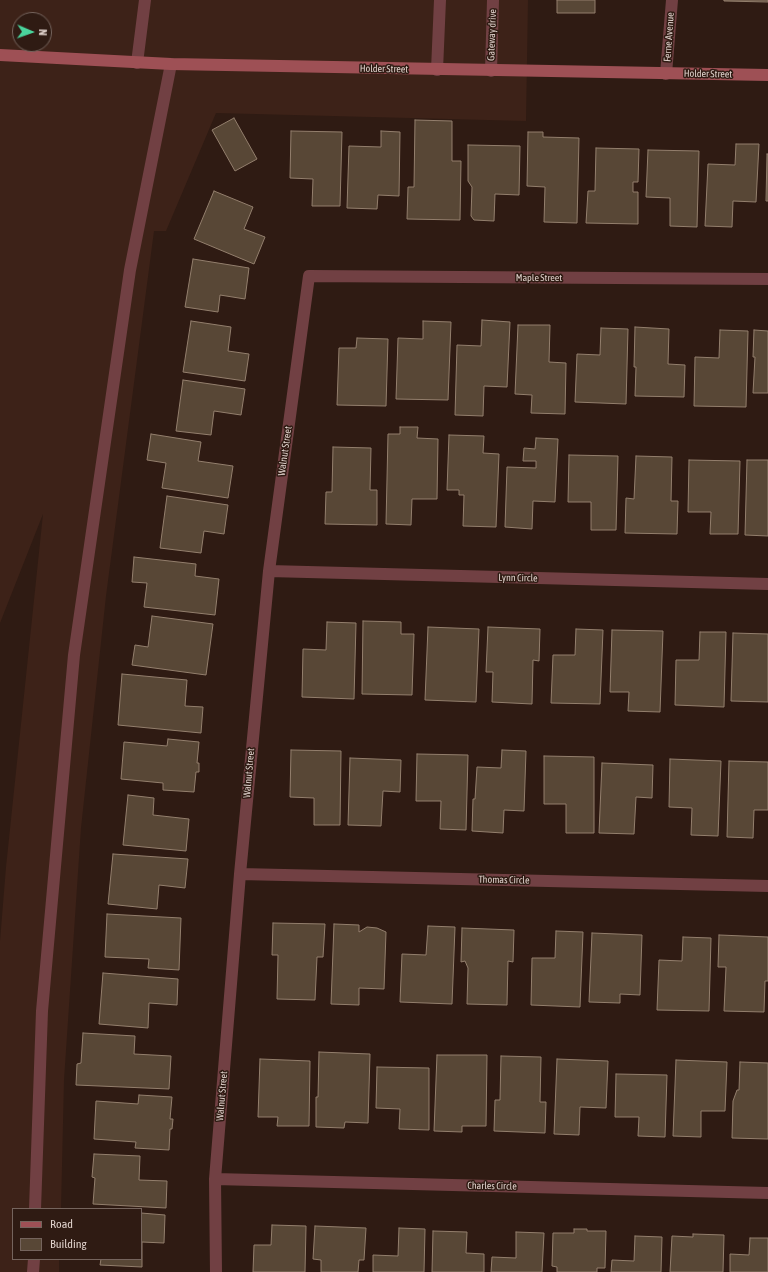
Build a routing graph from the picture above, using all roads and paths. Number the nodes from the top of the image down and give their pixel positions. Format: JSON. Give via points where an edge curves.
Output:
{"nodes":[{"id":1,"x":145,"y":0,"type":"edge"},
{"id":2,"x":440,"y":0,"type":"edge"},
{"id":3,"x":493,"y":0,"type":"edge"},
{"id":4,"x":672,"y":0,"type":"edge"},
{"id":5,"x":0,"y":55,"type":"edge"},
{"id":6,"x":137,"y":63,"type":"junction"},
{"id":7,"x":171,"y":64,"type":"junction"},
{"id":8,"x":437,"y":70,"type":"junction"},
{"id":9,"x":491,"y":71,"type":"junction"},
{"id":10,"x":666,"y":74,"type":"junction"},
{"id":11,"x":768,"y":75,"type":"edge"},
{"id":12,"x":309,"y":276,"type":"joint"},
{"id":13,"x":768,"y":279,"type":"edge"},
{"id":14,"x":268,"y":571,"type":"junction"},
{"id":15,"x":768,"y":584,"type":"edge"},
{"id":16,"x":240,"y":874,"type":"junction"},
{"id":17,"x":768,"y":886,"type":"edge"},
{"id":18,"x":215,"y":1179,"type":"junction"},
{"id":19,"x":768,"y":1193,"type":"edge"},
{"id":20,"x":35,"y":1208,"type":"edge"},
{"id":21,"x":34,"y":1260,"type":"edge"},
{"id":22,"x":33,"y":1272,"type":"edge"},
{"id":23,"x":216,"y":1272,"type":"edge"}],
"edges":[{"from":1,"to":6,"type":"street"},
{"from":2,"to":8,"type":"street"},
{"from":3,"to":9,"type":"street","name":"Gateway drive"},
{"from":4,"to":10,"type":"street","name":"Ferne Avenue"},
{"from":5,"to":6,"type":"street","name":"Holder Street"},
{"from":6,"to":7,"type":"street","name":"Holder Street"},
{"from":7,"to":8,"type":"street","name":"Holder Street"},
{"from":7,"to":20,"type":"street","via":[[130,270],[74,655],[42,1011]]},
{"from":8,"to":9,"type":"street","name":"Holder Street"},
{"from":9,"to":10,"type":"street","name":"Holder Street"},
{"from":10,"to":11,"type":"street","name":"Holder Street"},
{"from":12,"to":13,"type":"street","name":"Maple Street"},
{"from":12,"to":14,"type":"street","name":"Walnut Street"},
{"from":14,"to":15,"type":"street","name":"Lynn Circle"},
{"from":14,"to":16,"type":"street","name":"Walnut Street"},
{"from":16,"to":17,"type":"street","name":"Thomas Circle"},
{"from":16,"to":18,"type":"street","name":"Walnut Street"},
{"from":18,"to":19,"type":"street","name":"Charles Circle"},
{"from":18,"to":23,"type":"street","name":"Walnut Street"},
{"from":21,"to":22,"type":"street"}]}
